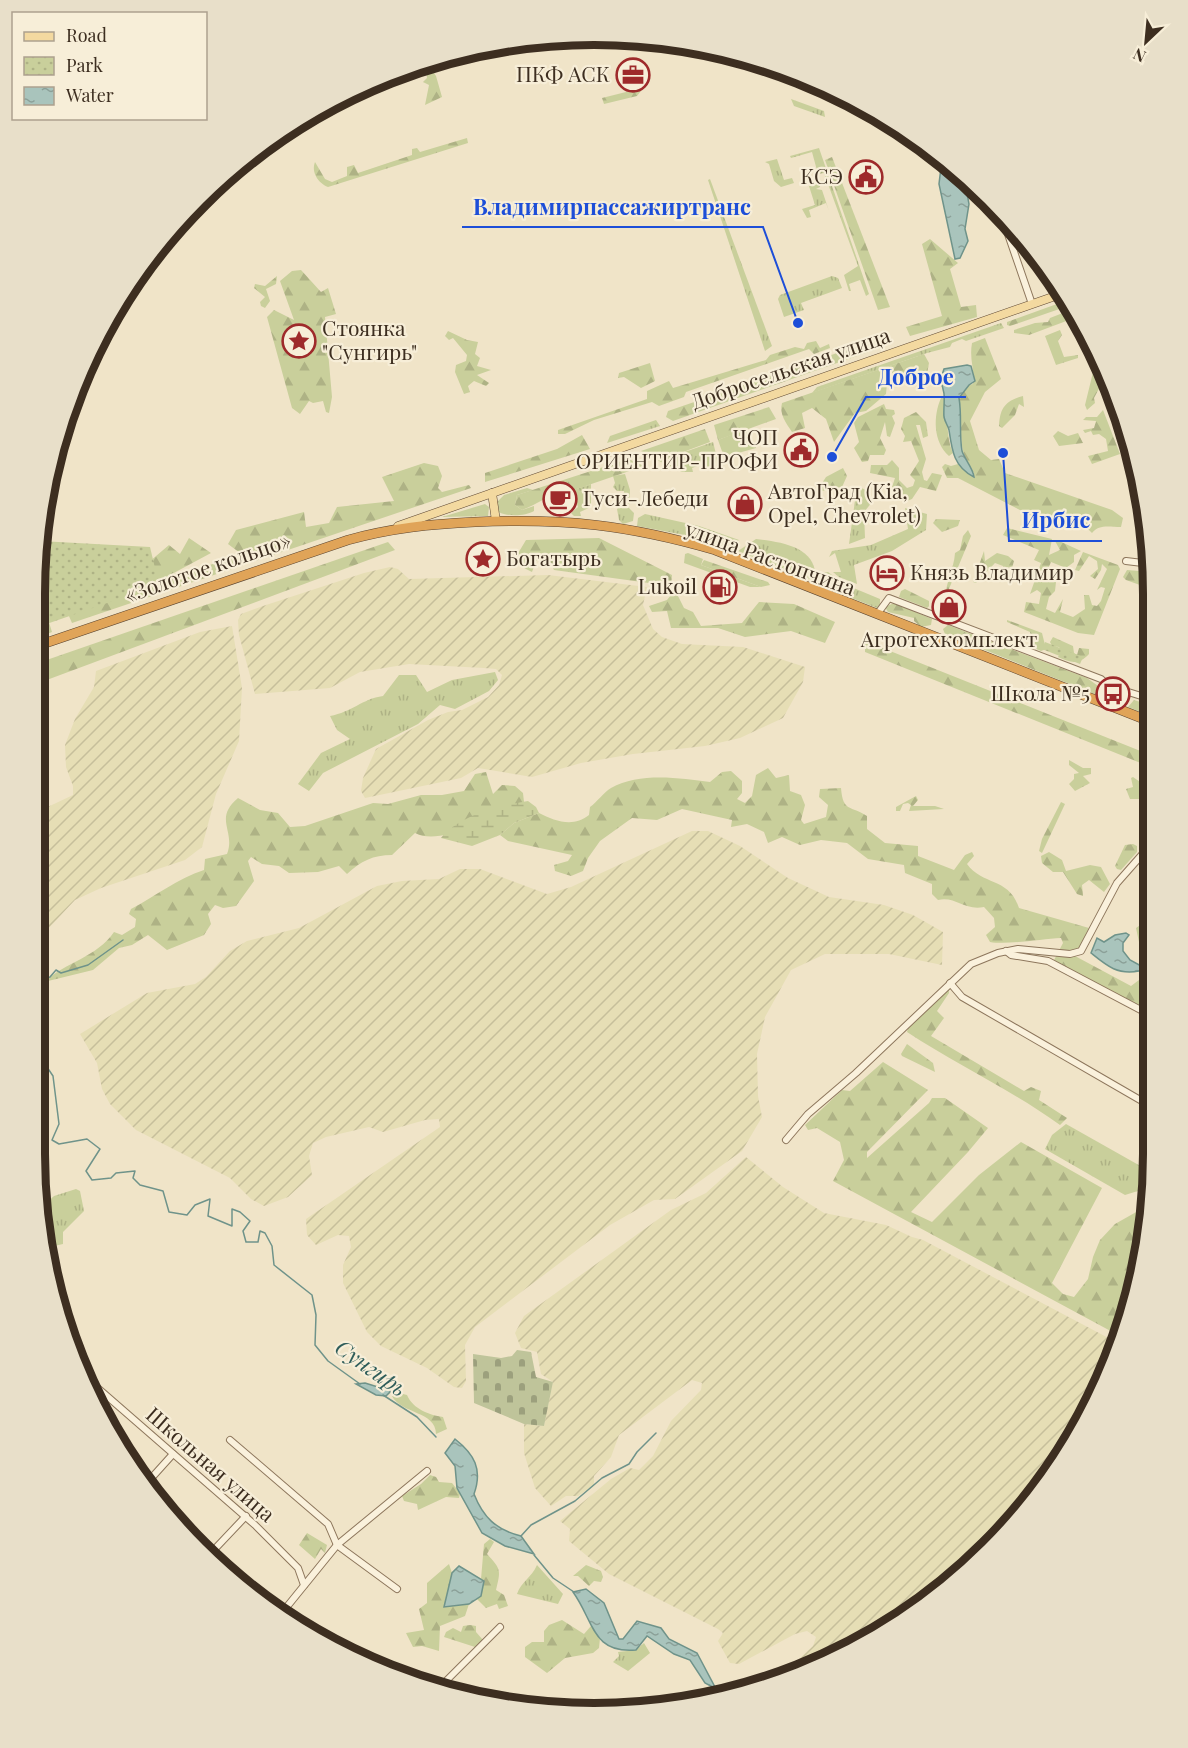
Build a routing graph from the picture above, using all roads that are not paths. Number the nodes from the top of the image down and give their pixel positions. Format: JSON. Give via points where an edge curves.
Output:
{"nodes":[{"id":1,"x":1007,"y":232,"type":"edge"},
{"id":2,"x":1054,"y":296,"type":"edge"},
{"id":3,"x":1032,"y":304,"type":"junction"},
{"id":4,"x":492,"y":493,"type":"junction"},
{"id":5,"x":444,"y":510,"type":"junction"},
{"id":6,"x":496,"y":521,"type":"junction"},
{"id":7,"x":446,"y":523,"type":"junction"},
{"id":8,"x":394,"y":527,"type":"junction"},
{"id":9,"x":314,"y":558,"type":"joint"},
{"id":10,"x":1126,"y":561,"type":"dead end"},
{"id":11,"x":1142,"y":563,"type":"edge"},
{"id":12,"x":878,"y":613,"type":"junction"},
{"id":13,"x":45,"y":643,"type":"edge"},
{"id":14,"x":45,"y":649,"type":"edge"},
{"id":15,"x":1143,"y":697,"type":"edge"},
{"id":16,"x":1143,"y":719,"type":"edge"},
{"id":17,"x":1143,"y":724,"type":"edge"},
{"id":18,"x":1143,"y":853,"type":"edge"},
{"id":19,"x":1006,"y":951,"type":"junction"},
{"id":20,"x":950,"y":983,"type":"junction"},
{"id":21,"x":1143,"y":1011,"type":"edge"},
{"id":22,"x":1143,"y":1102,"type":"edge"},
{"id":23,"x":786,"y":1140,"type":"dead end"},
{"id":24,"x":100,"y":1390,"type":"edge"},
{"id":25,"x":230,"y":1440,"type":"dead end"},
{"id":26,"x":173,"y":1454,"type":"junction"},
{"id":27,"x":427,"y":1471,"type":"dead end"},
{"id":28,"x":151,"y":1478,"type":"edge"},
{"id":29,"x":246,"y":1516,"type":"junction"},
{"id":30,"x":337,"y":1545,"type":"junction"},
{"id":31,"x":215,"y":1550,"type":"edge"},
{"id":32,"x":304,"y":1585,"type":"junction"},
{"id":33,"x":397,"y":1588,"type":"dead end"},
{"id":34,"x":286,"y":1608,"type":"edge"},
{"id":35,"x":500,"y":1626,"type":"dead end"},
{"id":36,"x":445,"y":1682,"type":"edge"}],
"edges":[{"from":1,"to":3,"type":"street"},
{"from":2,"to":3,"type":"main road","name":"Добросельская улица"},
{"from":3,"to":4,"type":"main road","name":"Добросельская улица"},
{"from":4,"to":5,"type":"main road","name":"Добросельская улица"},
{"from":4,"to":6,"type":"main road"},
{"from":5,"to":7,"type":"main road","via":[[441,519]]},
{"from":5,"to":8,"type":"main road","name":"Добросельская улица"},
{"from":6,"to":7,"type":"highway","name":"улица Растопчина"},
{"from":6,"to":12,"type":"highway","name":"улица Растопчина","via":[[574,521],[671,538],[746,561]]},
{"from":6,"to":17,"type":"highway","name":"улица Растопчина","via":[[597,529],[674,543],[713,555]]},
{"from":7,"to":8,"type":"highway","name":"улица Растопчина"},
{"from":7,"to":9,"type":"highway","name":"улица Растопчина","via":[[376,538]]},
{"from":8,"to":13,"type":"highway","name":"«Золотое кольцо»"},
{"from":9,"to":14,"type":"highway","name":"«Золотое кольцо»"},
{"from":10,"to":11,"type":"street"},
{"from":12,"to":15,"type":"street","name":"улица Растопчина","via":[[889,598]]},
{"from":12,"to":16,"type":"highway","name":"улица Растопчина"},
{"from":18,"to":19,"type":"street","via":[[1117,883],[1080,951]]},
{"from":19,"to":20,"type":"street","via":[[971,964]]},
{"from":19,"to":21,"type":"street","via":[[1048,961]]},
{"from":20,"to":22,"type":"street","via":[[962,997]]},
{"from":20,"to":23,"type":"street","via":[[808,1114]]},
{"from":24,"to":26,"type":"street","name":"Школьная улица"},
{"from":25,"to":30,"type":"street","via":[[328,1524]]},
{"from":26,"to":28,"type":"street"},
{"from":26,"to":29,"type":"street","name":"Школьная улица"},
{"from":27,"to":30,"type":"street"},
{"from":29,"to":31,"type":"street"},
{"from":29,"to":32,"type":"street","name":"Школьная улица","via":[[298,1568]]},
{"from":30,"to":32,"type":"street"},
{"from":30,"to":33,"type":"street"},
{"from":32,"to":34,"type":"street"},
{"from":35,"to":36,"type":"street"}]}
